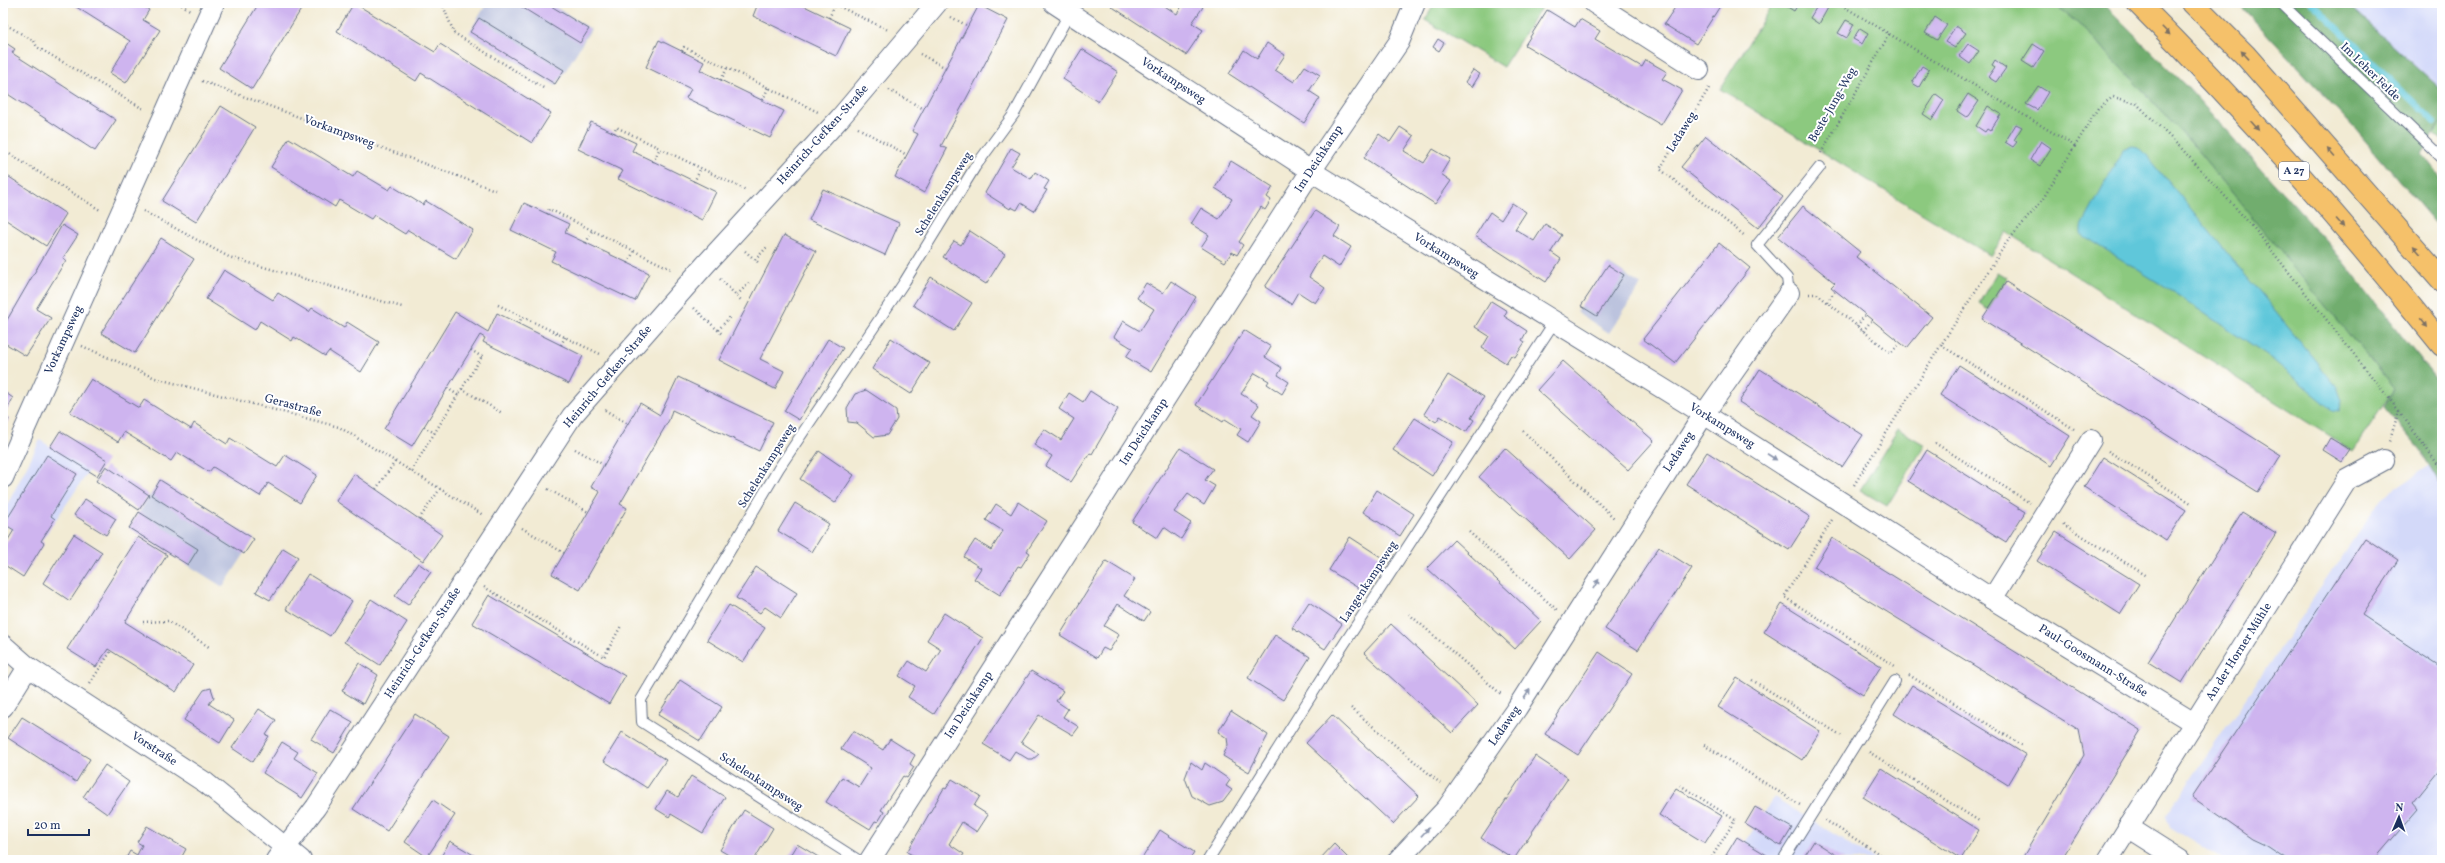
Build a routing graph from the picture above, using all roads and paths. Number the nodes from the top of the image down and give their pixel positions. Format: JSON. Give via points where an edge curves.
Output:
{"nodes":[{"id":1,"x":214,"y":3,"type":"edge"},
{"id":2,"x":442,"y":3,"type":"edge"},
{"id":3,"x":832,"y":3,"type":"edge"},
{"id":4,"x":937,"y":3,"type":"edge"},
{"id":5,"x":1054,"y":3,"type":"edge"},
{"id":6,"x":1415,"y":3,"type":"edge"},
{"id":7,"x":1594,"y":3,"type":"edge"},
{"id":8,"x":1838,"y":3,"type":"edge"},
{"id":9,"x":2138,"y":3,"type":"edge"},
{"id":10,"x":2193,"y":3,"type":"edge"},
{"id":11,"x":2280,"y":3,"type":"edge"},
{"id":12,"x":835,"y":5,"type":"junction"},
{"id":13,"x":1069,"y":14,"type":"junction"},
{"id":14,"x":829,"y":18,"type":"dead end"},
{"id":15,"x":3,"y":23,"type":"edge"},
{"id":16,"x":1890,"y":33,"type":"junction"},
{"id":17,"x":905,"y":42,"type":"junction"},
{"id":18,"x":682,"y":51,"type":"dead end"},
{"id":19,"x":727,"y":68,"type":"junction"},
{"id":20,"x":946,"y":68,"type":"dead end"},
{"id":21,"x":1699,"y":70,"type":"joint"},
{"id":22,"x":183,"y":74,"type":"junction"},
{"id":23,"x":722,"y":80,"type":"dead end"},
{"id":24,"x":872,"y":81,"type":"junction"},
{"id":25,"x":544,"y":88,"type":"dead end"},
{"id":26,"x":768,"y":88,"type":"junction"},
{"id":27,"x":762,"y":100,"type":"dead end"},
{"id":28,"x":924,"y":109,"type":"dead end"},
{"id":29,"x":838,"y":120,"type":"junction"},
{"id":30,"x":162,"y":121,"type":"junction"},
{"id":31,"x":614,"y":133,"type":"dead end"},
{"id":32,"x":2075,"y":146,"type":"junction"},
{"id":33,"x":660,"y":148,"type":"junction"},
{"id":34,"x":3,"y":150,"type":"edge"},
{"id":35,"x":907,"y":155,"type":"dead end"},
{"id":36,"x":2442,"y":158,"type":"edge"},
{"id":37,"x":653,"y":162,"type":"dead end"},
{"id":38,"x":1820,"y":167,"type":"joint"},
{"id":39,"x":700,"y":168,"type":"junction"},
{"id":40,"x":1311,"y":171,"type":"junction"},
{"id":41,"x":694,"y":182,"type":"dead end"},
{"id":42,"x":494,"y":190,"type":"dead end"},
{"id":43,"x":764,"y":201,"type":"junction"},
{"id":44,"x":127,"y":203,"type":"junction"},
{"id":45,"x":547,"y":214,"type":"dead end"},
{"id":46,"x":119,"y":221,"type":"junction"},
{"id":47,"x":592,"y":231,"type":"junction"},
{"id":48,"x":586,"y":243,"type":"dead end"},
{"id":49,"x":1757,"y":245,"type":"junction"},
{"id":50,"x":768,"y":246,"type":"dead end"},
{"id":51,"x":634,"y":251,"type":"junction"},
{"id":52,"x":755,"y":260,"type":"dead end"},
{"id":53,"x":628,"y":263,"type":"dead end"},
{"id":54,"x":705,"y":265,"type":"junction"},
{"id":55,"x":2442,"y":280,"type":"edge"},
{"id":56,"x":750,"y":282,"type":"dead end"},
{"id":57,"x":684,"y":288,"type":"junction"},
{"id":58,"x":1835,"y":291,"type":"dead end"},
{"id":59,"x":1789,"y":293,"type":"joint"},
{"id":60,"x":1817,"y":294,"type":"dead end"},
{"id":61,"x":737,"y":296,"type":"junction"},
{"id":62,"x":741,"y":300,"type":"dead end"},
{"id":63,"x":1827,"y":302,"type":"junction"},
{"id":64,"x":498,"y":305,"type":"dead end"},
{"id":65,"x":402,"y":307,"type":"dead end"},
{"id":66,"x":1865,"y":315,"type":"dead end"},
{"id":67,"x":522,"y":316,"type":"junction"},
{"id":68,"x":731,"y":316,"type":"dead end"},
{"id":69,"x":1872,"y":320,"type":"dead end"},
{"id":70,"x":1555,"y":321,"type":"junction"},
{"id":71,"x":519,"y":324,"type":"dead end"},
{"id":72,"x":1857,"y":326,"type":"junction"},
{"id":73,"x":718,"y":330,"type":"junction"},
{"id":74,"x":1863,"y":331,"type":"junction"},
{"id":75,"x":723,"y":335,"type":"dead end"},
{"id":76,"x":565,"y":337,"type":"junction"},
{"id":77,"x":66,"y":338,"type":"junction"},
{"id":78,"x":1900,"y":343,"type":"dead end"},
{"id":79,"x":561,"y":345,"type":"dead end"},
{"id":80,"x":1941,"y":345,"type":"junction"},
{"id":81,"x":2442,"y":345,"type":"edge"},
{"id":82,"x":471,"y":350,"type":"dead end"},
{"id":83,"x":484,"y":353,"type":"dead end"},
{"id":84,"x":482,"y":357,"type":"junction"},
{"id":85,"x":617,"y":364,"type":"junction"},
{"id":86,"x":447,"y":388,"type":"dead end"},
{"id":87,"x":462,"y":389,"type":"junction"},
{"id":88,"x":458,"y":395,"type":"junction"},
{"id":89,"x":587,"y":399,"type":"junction"},
{"id":90,"x":2399,"y":411,"type":"junction"},
{"id":91,"x":502,"y":413,"type":"dead end"},
{"id":92,"x":1704,"y":414,"type":"junction"},
{"id":93,"x":628,"y":424,"type":"dead end"},
{"id":94,"x":424,"y":427,"type":"dead end"},
{"id":95,"x":1523,"y":431,"type":"dead end"},
{"id":96,"x":435,"y":433,"type":"junction"},
{"id":97,"x":557,"y":438,"type":"junction"},
{"id":98,"x":2091,"y":440,"type":"junction"},
{"id":99,"x":1935,"y":443,"type":"dead end"},
{"id":100,"x":2384,"y":460,"type":"joint"},
{"id":101,"x":395,"y":462,"type":"junction"},
{"id":102,"x":604,"y":465,"type":"dead end"},
{"id":103,"x":2442,"y":470,"type":"edge"},
{"id":104,"x":411,"y":471,"type":"junction"},
{"id":105,"x":3,"y":478,"type":"edge"},
{"id":106,"x":530,"y":478,"type":"junction"},
{"id":107,"x":376,"y":489,"type":"dead end"},
{"id":108,"x":440,"y":489,"type":"junction"},
{"id":109,"x":1843,"y":502,"type":"junction"},
{"id":110,"x":2191,"y":503,"type":"dead end"},
{"id":111,"x":588,"y":512,"type":"dead end"},
{"id":112,"x":2046,"y":513,"type":"junction"},
{"id":113,"x":420,"y":519,"type":"dead end"},
{"id":114,"x":502,"y":521,"type":"junction"},
{"id":115,"x":1627,"y":531,"type":"junction"},
{"id":116,"x":1469,"y":532,"type":"dead end"},
{"id":117,"x":564,"y":552,"type":"dead end"},
{"id":118,"x":466,"y":576,"type":"junction"},
{"id":119,"x":2147,"y":576,"type":"dead end"},
{"id":120,"x":1992,"y":599,"type":"junction"},
{"id":121,"x":1408,"y":614,"type":"dead end"},
{"id":122,"x":143,"y":622,"type":"dead end"},
{"id":123,"x":1572,"y":623,"type":"junction"},
{"id":124,"x":620,"y":626,"type":"dead end"},
{"id":125,"x":3,"y":645,"type":"edge"},
{"id":126,"x":209,"y":647,"type":"dead end"},
{"id":127,"x":110,"y":652,"type":"dead end"},
{"id":128,"x":28,"y":667,"type":"junction"},
{"id":129,"x":1895,"y":681,"type":"dead end"},
{"id":130,"x":79,"y":700,"type":"junction"},
{"id":131,"x":3,"y":707,"type":"edge"},
{"id":132,"x":1351,"y":708,"type":"dead end"},
{"id":133,"x":1517,"y":708,"type":"junction"},
{"id":134,"x":2194,"y":723,"type":"junction"},
{"id":135,"x":1704,"y":745,"type":"dead end"},
{"id":136,"x":2023,"y":746,"type":"dead end"},
{"id":137,"x":1680,"y":784,"type":"dead end"},
{"id":138,"x":1456,"y":796,"type":"junction"},
{"id":139,"x":1813,"y":813,"type":"junction"},
{"id":140,"x":2128,"y":827,"type":"junction"},
{"id":141,"x":281,"y":854,"type":"edge"},
{"id":142,"x":2376,"y":857,"type":"dead end"},
{"id":143,"x":301,"y":860,"type":"edge"},
{"id":144,"x":858,"y":860,"type":"edge"},
{"id":145,"x":870,"y":860,"type":"edge"},
{"id":146,"x":1208,"y":860,"type":"edge"},
{"id":147,"x":1398,"y":860,"type":"edge"},
{"id":148,"x":1710,"y":860,"type":"edge"},
{"id":149,"x":1783,"y":860,"type":"edge"},
{"id":150,"x":1889,"y":860,"type":"edge"},
{"id":151,"x":2108,"y":860,"type":"edge"},
{"id":152,"x":2180,"y":860,"type":"edge"},
{"id":153,"x":2380,"y":860,"type":"edge"}],
"edges":[{"from":1,"to":22,"type":"street","name":"Vorkampsweg"},
{"from":2,"to":25,"type":"path","via":[[454,33]]},
{"from":3,"to":12,"type":"path"},
{"from":4,"to":17,"type":"street","name":"Heinrich-Gefken-Straße"},
{"from":5,"to":13,"type":"street","name":"Vorkampsweg"},
{"from":6,"to":40,"type":"street","name":"Im Deichkamp","via":[[1399,42]]},
{"from":7,"to":21,"type":"street"},
{"from":8,"to":16,"type":"path"},
{"from":9,"to":81,"type":"highway","number":"A 27","one_way":true,"via":[[2212,77],[2396,288]]},
{"from":55,"to":10,"type":"highway","one_way":true,"via":[[2245,55]]},
{"from":11,"to":36,"type":"lane","name":"Im Leher Felde"},
{"from":12,"to":14,"type":"path"},
{"from":12,"to":17,"type":"path"},
{"from":13,"to":40,"type":"street","name":"Vorkampsweg"},
{"from":13,"to":144,"type":"lane","name":"Schelenkampsweg","via":[[1014,114],[780,468],[641,700],[642,722]]},
{"from":15,"to":30,"type":"path","via":[[34,41],[37,47]]},
{"from":16,"to":32,"type":"path"},
{"from":16,"to":38,"type":"path","name":"Beste-Jung-Weg","via":[[1820,155]]},
{"from":17,"to":20,"type":"path"},
{"from":17,"to":24,"type":"street","name":"Heinrich-Gefken-Straße"},
{"from":18,"to":19,"type":"path","via":[[684,47]]},
{"from":19,"to":23,"type":"path"},
{"from":19,"to":26,"type":"path"},
{"from":21,"to":49,"type":"path","name":"Ledaweg","via":[[1702,77],[1712,84],[1660,169]]},
{"from":22,"to":30,"type":"street","name":"Vorkampsweg"},
{"from":22,"to":42,"type":"path","name":"Vorkampsweg"},
{"from":24,"to":28,"type":"path"},
{"from":24,"to":29,"type":"street","name":"Heinrich-Gefken-Straße"},
{"from":26,"to":27,"type":"path"},
{"from":26,"to":29,"type":"path"},
{"from":29,"to":35,"type":"path"},
{"from":29,"to":43,"type":"street","name":"Heinrich-Gefken-Straße"},
{"from":30,"to":44,"type":"street","name":"Vorkampsweg"},
{"from":31,"to":33,"type":"path","via":[[616,127]]},
{"from":32,"to":80,"type":"path","via":[[2042,202],[2007,242]]},
{"from":32,"to":90,"type":"path","via":[[2098,108],[2113,97],[2136,103],[2155,120],[2253,227]]},
{"from":33,"to":37,"type":"path"},
{"from":33,"to":39,"type":"path"},
{"from":34,"to":46,"type":"path"},
{"from":38,"to":49,"type":"lane"},
{"from":39,"to":41,"type":"path"},
{"from":39,"to":43,"type":"path"},
{"from":40,"to":70,"type":"street","name":"Vorkampsweg","via":[[1504,292]]},
{"from":40,"to":145,"type":"street","name":"Im Deichkamp"},
{"from":43,"to":54,"type":"street","name":"Heinrich-Gefken-Straße"},
{"from":44,"to":46,"type":"street","name":"Vorkampsweg"},
{"from":44,"to":65,"type":"path","via":[[229,257]]},
{"from":45,"to":47,"type":"path","via":[[549,209]]},
{"from":46,"to":77,"type":"street","name":"Vorkampsweg"},
{"from":47,"to":48,"type":"path"},
{"from":47,"to":51,"type":"path"},
{"from":49,"to":59,"type":"lane","name":"Ledaweg","via":[[1787,278]]},
{"from":50,"to":52,"type":"path"},
{"from":51,"to":53,"type":"path"},
{"from":51,"to":57,"type":"path","via":[[673,270]]},
{"from":54,"to":57,"type":"street","name":"Heinrich-Gefken-Straße"},
{"from":54,"to":61,"type":"path"},
{"from":56,"to":61,"type":"path"},
{"from":57,"to":73,"type":"path"},
{"from":57,"to":85,"type":"street","name":"Heinrich-Gefken-Straße"},
{"from":58,"to":63,"type":"path"},
{"from":59,"to":92,"type":"street","name":"Ledaweg"},
{"from":60,"to":63,"type":"path"},
{"from":61,"to":62,"type":"path"},
{"from":63,"to":72,"type":"path"},
{"from":64,"to":67,"type":"path"},
{"from":66,"to":72,"type":"path"},
{"from":67,"to":71,"type":"path"},
{"from":67,"to":76,"type":"path"},
{"from":68,"to":73,"type":"path"},
{"from":69,"to":74,"type":"path"},
{"from":70,"to":92,"type":"street","name":"Vorkampsweg"},
{"from":70,"to":146,"type":"lane","name":"Langenkampsweg","via":[[1333,661]]},
{"from":72,"to":74,"type":"path"},
{"from":73,"to":75,"type":"path"},
{"from":74,"to":78,"type":"path","via":[[1891,353]]},
{"from":76,"to":79,"type":"path"},
{"from":76,"to":85,"type":"path"},
{"from":77,"to":101,"type":"path","name":"Gerastraße","via":[[155,378],[339,428]]},
{"from":77,"to":105,"type":"street","name":"Vorkampsweg"},
{"from":80,"to":98,"type":"path"},
{"from":80,"to":109,"type":"path"},
{"from":82,"to":84,"type":"path"},
{"from":83,"to":84,"type":"path"},
{"from":84,"to":87,"type":"path"},
{"from":85,"to":89,"type":"street","name":"Heinrich-Gefken-Straße"},
{"from":86,"to":88,"type":"path"},
{"from":87,"to":88,"type":"path"},
{"from":87,"to":91,"type":"path"},
{"from":88,"to":96,"type":"path"},
{"from":89,"to":93,"type":"path"},
{"from":89,"to":97,"type":"street","name":"Heinrich-Gefken-Straße"},
{"from":90,"to":100,"type":"path"},
{"from":90,"to":103,"type":"path"},
{"from":92,"to":109,"type":"street","name":"Vorkampsweg","one_way":true},
{"from":92,"to":115,"type":"street","name":"Ledaweg"},
{"from":94,"to":96,"type":"path"},
{"from":95,"to":115,"type":"path"},
{"from":96,"to":104,"type":"path"},
{"from":97,"to":102,"type":"path"},
{"from":97,"to":106,"type":"street","name":"Heinrich-Gefken-Straße"},
{"from":98,"to":110,"type":"path"},
{"from":98,"to":112,"type":"street"},
{"from":99,"to":112,"type":"path"},
{"from":100,"to":134,"type":"street","name":"An der Horner Mühle","via":[[2347,480]]},
{"from":101,"to":104,"type":"path","name":"Gerastraße"},
{"from":101,"to":107,"type":"path"},
{"from":104,"to":108,"type":"path","name":"Gerastraße"},
{"from":106,"to":111,"type":"path"},
{"from":106,"to":114,"type":"street","name":"Heinrich-Gefken-Straße"},
{"from":108,"to":113,"type":"path"},
{"from":108,"to":114,"type":"path","name":"Gerastraße"},
{"from":109,"to":120,"type":"street","name":"Paul-Goosmann-Straße"},
{"from":109,"to":136,"type":"path","via":[[1784,597]]},
{"from":112,"to":119,"type":"path"},
{"from":112,"to":120,"type":"street"},
{"from":114,"to":117,"type":"path","name":"Gerastraße"},
{"from":114,"to":118,"type":"street","name":"Heinrich-Gefken-Straße"},
{"from":123,"to":115,"type":"street","name":"Ledaweg","one_way":true},
{"from":116,"to":123,"type":"path"},
{"from":118,"to":124,"type":"path","via":[[604,657]]},
{"from":118,"to":141,"type":"street","name":"Heinrich-Gefken-Straße","via":[[316,807]]},
{"from":120,"to":134,"type":"street","name":"Paul-Goosmann-Straße"},
{"from":121,"to":133,"type":"path"},
{"from":122,"to":126,"type":"path","via":[[168,621]]},
{"from":133,"to":123,"type":"street","name":"Ledaweg","one_way":true},
{"from":125,"to":128,"type":"street","name":"Vorstraße"},
{"from":127,"to":130,"type":"path"},
{"from":128,"to":130,"type":"street","name":"Vorstraße"},
{"from":128,"to":131,"type":"street"},
{"from":129,"to":139,"type":"lane"},
{"from":130,"to":141,"type":"street","name":"Vorstraße","via":[[206,783]]},
{"from":132,"to":138,"type":"path"},
{"from":133,"to":138,"type":"street","name":"Ledaweg"},
{"from":134,"to":140,"type":"street","name":"An der Horner Mühle"},
{"from":135,"to":139,"type":"path"},
{"from":137,"to":148,"type":"path","via":[[1735,820]]},
{"from":147,"to":138,"type":"street","name":"Ledaweg","one_way":true},
{"from":139,"to":149,"type":"lane"},
{"from":139,"to":150,"type":"path"},
{"from":140,"to":151,"type":"street","name":"An der Horner Mühle"},
{"from":140,"to":152,"type":"street"},
{"from":141,"to":143,"type":"street","name":"Vorstraße"},
{"from":142,"to":153,"type":"path"}]}
